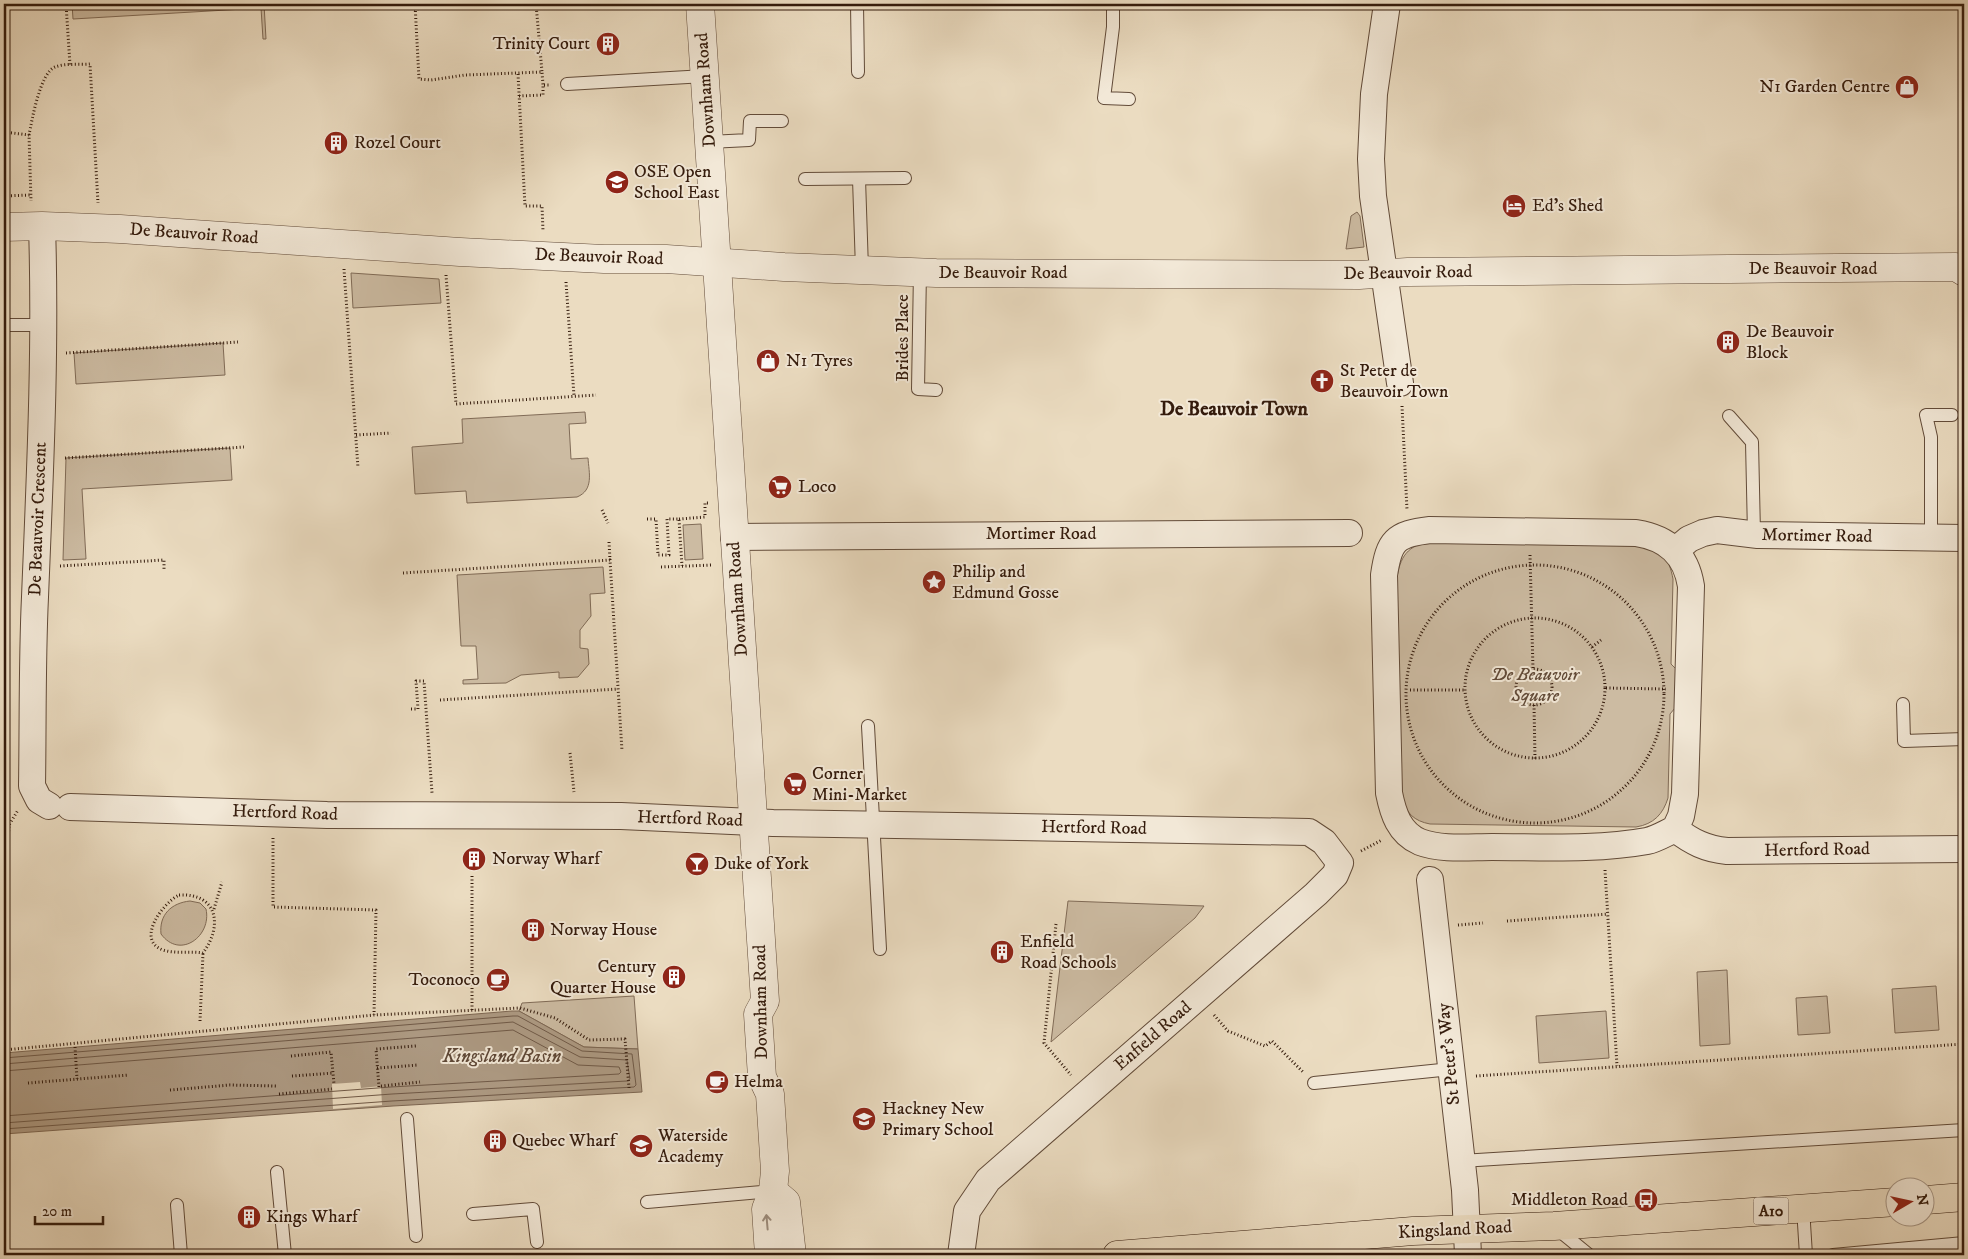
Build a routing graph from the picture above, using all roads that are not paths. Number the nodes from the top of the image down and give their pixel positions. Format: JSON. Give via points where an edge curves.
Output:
{"nodes":[{"id":1,"x":700,"y":4,"type":"edge"},
{"id":2,"x":857,"y":4,"type":"edge"},
{"id":3,"x":1113,"y":4,"type":"edge"},
{"id":4,"x":1387,"y":4,"type":"edge"},
{"id":5,"x":858,"y":72,"type":"dead end"},
{"id":6,"x":704,"y":76,"type":"junction"},
{"id":7,"x":567,"y":84,"type":"road end"},
{"id":8,"x":1128,"y":98,"type":"dead end"},
{"id":9,"x":782,"y":121,"type":"dead end"},
{"id":10,"x":709,"y":142,"type":"junction"},
{"id":11,"x":905,"y":178,"type":"dead end"},
{"id":12,"x":804,"y":179,"type":"dead end"},
{"id":13,"x":859,"y":179,"type":"junction"},
{"id":14,"x":37,"y":226,"type":"junction"},
{"id":15,"x":4,"y":227,"type":"edge"},
{"id":16,"x":717,"y":262,"type":"junction"},
{"id":17,"x":862,"y":269,"type":"junction"},
{"id":18,"x":1960,"y":270,"type":"edge"},
{"id":19,"x":920,"y":271,"type":"junction"},
{"id":20,"x":1385,"y":273,"type":"junction"},
{"id":21,"x":4,"y":325,"type":"edge"},
{"id":22,"x":44,"y":325,"type":"junction"},
{"id":23,"x":1400,"y":383,"type":"road end"},
{"id":24,"x":936,"y":390,"type":"dead end"},
{"id":25,"x":1952,"y":415,"type":"dead end"},
{"id":26,"x":1729,"y":416,"type":"dead end"},
{"id":27,"x":1349,"y":533,"type":"dead end"},
{"id":28,"x":1754,"y":534,"type":"junction"},
{"id":29,"x":734,"y":537,"type":"junction"},
{"id":30,"x":1931,"y":538,"type":"junction"},
{"id":31,"x":1964,"y":538,"type":"edge"},
{"id":32,"x":1676,"y":550,"type":"junction"},
{"id":33,"x":1903,"y":704,"type":"dead end"},
{"id":34,"x":868,"y":726,"type":"dead end"},
{"id":35,"x":1964,"y":739,"type":"edge"},
{"id":36,"x":60,"y":806,"type":"joint"},
{"id":37,"x":752,"y":822,"type":"junction"},
{"id":38,"x":872,"y":824,"type":"junction"},
{"id":39,"x":1675,"y":829,"type":"junction"},
{"id":40,"x":1964,"y":849,"type":"edge"},
{"id":41,"x":1340,"y":863,"type":"joint"},
{"id":42,"x":1430,"y":880,"type":"dead end"},
{"id":43,"x":880,"y":949,"type":"dead end"},
{"id":44,"x":1451,"y":1073,"type":"junction"},
{"id":45,"x":1314,"y":1083,"type":"road end"},
{"id":46,"x":407,"y":1119,"type":"dead end"},
{"id":47,"x":1964,"y":1130,"type":"edge"},
{"id":48,"x":1461,"y":1161,"type":"junction"},
{"id":49,"x":277,"y":1172,"type":"dead end"},
{"id":50,"x":774,"y":1190,"type":"junction"},
{"id":51,"x":1964,"y":1197,"type":"edge"},
{"id":52,"x":1936,"y":1199,"type":"edge"},
{"id":53,"x":647,"y":1202,"type":"dead end"},
{"id":54,"x":1886,"y":1203,"type":"edge"},
{"id":55,"x":176,"y":1205,"type":"dead end"},
{"id":56,"x":1803,"y":1208,"type":"junction"},
{"id":57,"x":473,"y":1214,"type":"dead end"},
{"id":58,"x":1554,"y":1226,"type":"junction"},
{"id":59,"x":1467,"y":1228,"type":"junction"},
{"id":60,"x":416,"y":1236,"type":"dead end"},
{"id":61,"x":537,"y":1242,"type":"dead end"},
{"id":62,"x":1964,"y":1243,"type":"edge"},
{"id":63,"x":181,"y":1255,"type":"edge"},
{"id":64,"x":285,"y":1255,"type":"edge"},
{"id":65,"x":769,"y":1255,"type":"edge"},
{"id":66,"x":792,"y":1255,"type":"edge"},
{"id":67,"x":961,"y":1255,"type":"edge"},
{"id":68,"x":1117,"y":1255,"type":"edge"},
{"id":69,"x":1468,"y":1255,"type":"edge"},
{"id":70,"x":1589,"y":1255,"type":"edge"},
{"id":71,"x":1806,"y":1255,"type":"edge"},
{"id":72,"x":1833,"y":1255,"type":"edge"}],
"edges":[{"from":1,"to":6,"type":"street","name":"Downham Road"},
{"from":2,"to":5,"type":"lane"},
{"from":3,"to":8,"type":"lane","via":[[1104,98]]},
{"from":4,"to":20,"type":"street","via":[[1374,94],[1371,159],[1373,196]]},
{"from":6,"to":7,"type":"lane"},
{"from":6,"to":10,"type":"street","name":"Downham Road"},
{"from":9,"to":10,"type":"lane","via":[[750,121],[750,140]]},
{"from":10,"to":16,"type":"street","name":"Downham Road"},
{"from":11,"to":13,"type":"lane"},
{"from":12,"to":13,"type":"lane"},
{"from":13,"to":17,"type":"lane"},
{"from":14,"to":15,"type":"street","name":"De Beauvoir Road"},
{"from":14,"to":16,"type":"street","name":"De Beauvoir Road","via":[[444,251]]},
{"from":14,"to":22,"type":"street","name":"De Beauvoir Crescent"},
{"from":16,"to":17,"type":"street","name":"De Beauvoir Road"},
{"from":16,"to":29,"type":"street","name":"Downham Road"},
{"from":17,"to":19,"type":"street","name":"De Beauvoir Road"},
{"from":18,"to":20,"type":"street","name":"De Beauvoir Road"},
{"from":19,"to":20,"type":"street","name":"De Beauvoir Road"},
{"from":19,"to":24,"type":"lane","name":"Brides Place","via":[[918,389]]},
{"from":20,"to":23,"type":"street"},
{"from":21,"to":22,"type":"lane"},
{"from":22,"to":36,"type":"street","name":"De Beauvoir Crescent","via":[[32,786],[39,800]]},
{"from":25,"to":30,"type":"lane","via":[[1926,415],[1931,437]]},
{"from":26,"to":28,"type":"lane","via":[[1752,442]]},
{"from":27,"to":29,"type":"street","name":"Mortimer Road"},
{"from":28,"to":30,"type":"street","name":"Mortimer Road"},
{"from":28,"to":32,"type":"street","name":"Mortimer Road","via":[[1717,530],[1689,539]]},
{"from":29,"to":37,"type":"street","name":"Downham Road"},
{"from":30,"to":31,"type":"street","name":"Mortimer Road"},
{"from":32,"to":39,"type":"street","via":[[1686,565],[1691,586],[1685,794]]},
{"from":32,"to":39,"type":"street","via":[[1663,540],[1636,533],[1430,530],[1408,532],[1397,538],[1390,547],[1384,575],[1388,793],[1393,813],[1403,830],[1420,842],[1449,847],[1603,844],[1650,840]]},
{"from":33,"to":35,"type":"lane","via":[[1904,741]]},
{"from":34,"to":38,"type":"lane"},
{"from":36,"to":37,"type":"street","name":"Hertford Road"},
{"from":37,"to":38,"type":"street","name":"Hertford Road"},
{"from":37,"to":50,"type":"street","name":"Downham Road","via":[[765,1001],[758,1014],[762,1077],[770,1094]]},
{"from":38,"to":41,"type":"street","name":"Hertford Road","via":[[1309,832],[1324,842]]},
{"from":38,"to":43,"type":"lane"},
{"from":39,"to":40,"type":"street","name":"Hertford Road","via":[[1695,844],[1712,850]]},
{"from":41,"to":67,"type":"street","name":"Enfield Road","via":[[1335,875],[1316,894],[988,1180],[967,1211]]},
{"from":42,"to":44,"type":"street","name":"St Peter's Way"},
{"from":44,"to":45,"type":"lane"},
{"from":44,"to":48,"type":"street","name":"St Peter's Way"},
{"from":46,"to":60,"type":"lane"},
{"from":47,"to":48,"type":"lane"},
{"from":48,"to":59,"type":"street","name":"St Peter's Way"},
{"from":49,"to":64,"type":"lane"},
{"from":50,"to":53,"type":"lane"},
{"from":65,"to":50,"type":"street","name":"Downham Road","one_way":true,"via":[[766,1209]]},
{"from":50,"to":66,"type":"street","via":[[786,1202]]},
{"from":51,"to":52,"type":"highway"},
{"from":54,"to":56,"type":"highway","name":"Kingsland Road","number":"A10"},
{"from":55,"to":63,"type":"lane"},
{"from":56,"to":58,"type":"highway","name":"Kingsland Road","number":"A10"},
{"from":56,"to":71,"type":"lane"},
{"from":57,"to":61,"type":"lane","via":[[533,1210]]},
{"from":58,"to":59,"type":"highway","name":"Kingsland Road","number":"A10"},
{"from":58,"to":70,"type":"lane"},
{"from":59,"to":68,"type":"highway","name":"Kingsland Road","number":"A10"},
{"from":59,"to":69,"type":"street"},
{"from":62,"to":72,"type":"lane"}]}
